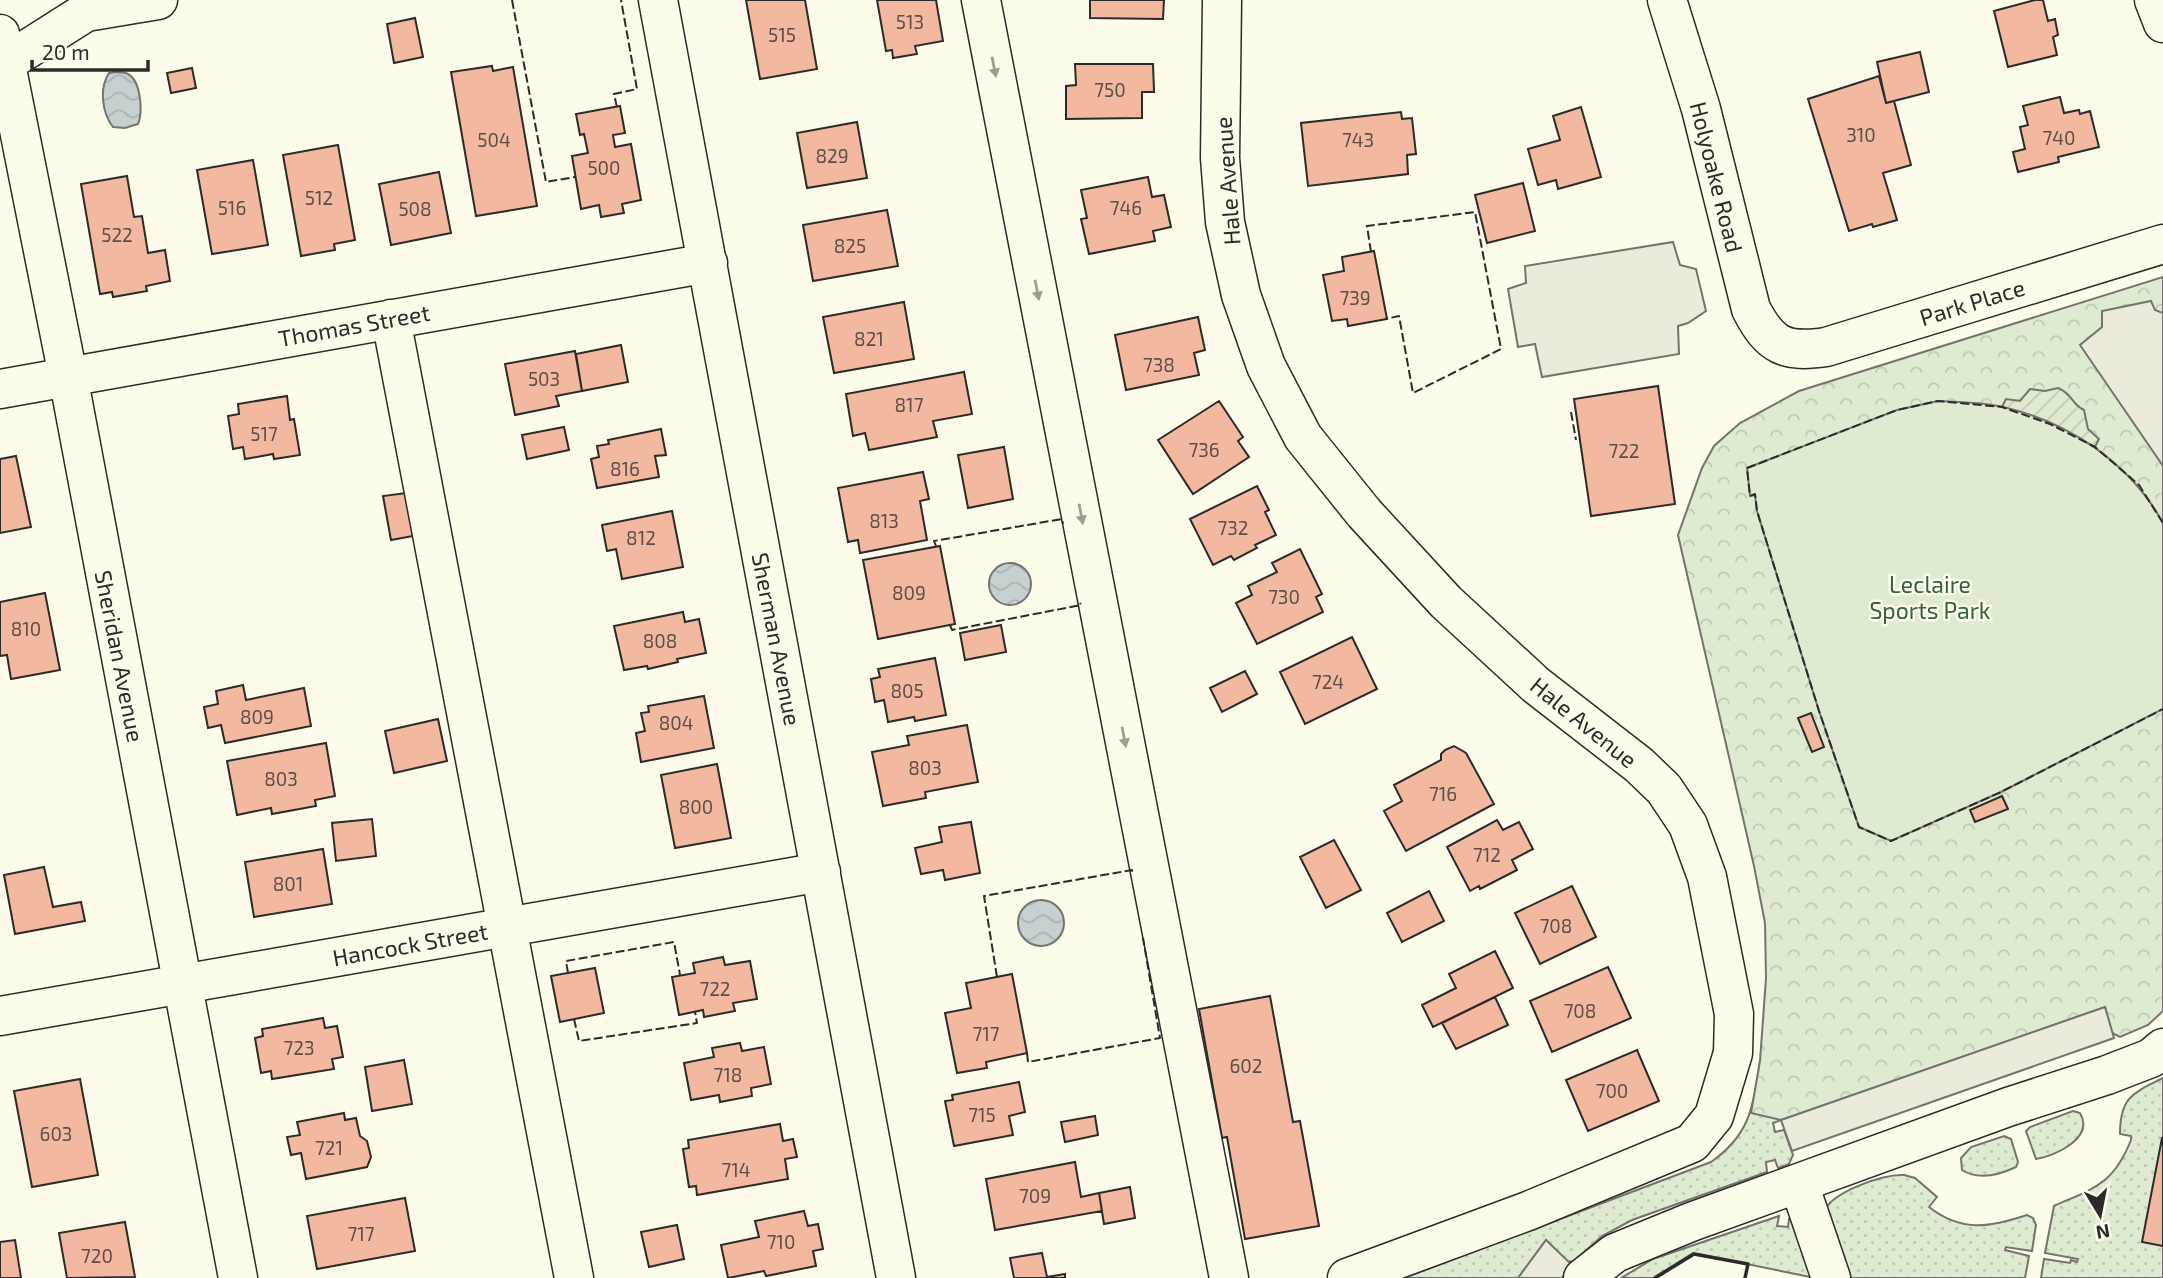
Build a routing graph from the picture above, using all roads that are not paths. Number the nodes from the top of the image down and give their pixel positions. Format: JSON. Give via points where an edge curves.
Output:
{"nodes":[{"id":1,"x":158,"y":0,"type":"edge"},
{"id":2,"x":657,"y":0,"type":"edge"},
{"id":3,"x":981,"y":0,"type":"edge"},
{"id":4,"x":1222,"y":0,"type":"edge"},
{"id":5,"x":1667,"y":0,"type":"edge"},
{"id":6,"x":2154,"y":0,"type":"edge"},
{"id":7,"x":80,"y":4,"type":"edge"},
{"id":8,"x":2163,"y":23,"type":"edge"},
{"id":9,"x":4,"y":48,"type":"edge"},
{"id":10,"x":2163,"y":244,"type":"edge"},
{"id":11,"x":708,"y":263,"type":"junction"},
{"id":12,"x":391,"y":318,"type":"junction"},
{"id":13,"x":1781,"y":345,"type":"joint"},
{"id":14,"x":68,"y":376,"type":"junction"},
{"id":15,"x":0,"y":389,"type":"edge"},
{"id":16,"x":821,"y":872,"type":"junction"},
{"id":17,"x":507,"y":926,"type":"junction"},
{"id":18,"x":181,"y":985,"type":"junction"},
{"id":19,"x":0,"y":1016,"type":"edge"},
{"id":20,"x":2163,"y":1048,"type":"edge"},
{"id":21,"x":1799,"y":1184,"type":"junction"},
{"id":22,"x":238,"y":1278,"type":"edge"},
{"id":23,"x":573,"y":1278,"type":"edge"},
{"id":24,"x":896,"y":1278,"type":"edge"},
{"id":25,"x":1229,"y":1278,"type":"edge"},
{"id":26,"x":1347,"y":1278,"type":"edge"},
{"id":27,"x":1583,"y":1278,"type":"edge"},
{"id":28,"x":1830,"y":1278,"type":"edge"}],
"edges":[{"from":1,"to":7,"type":"street"},
{"from":2,"to":11,"type":"street","name":"Sherman Avenue"},
{"from":3,"to":25,"type":"street","one_way":true},
{"from":4,"to":26,"type":"street","name":"Hale Avenue","via":[[1220,158],[1225,222],[1241,295],[1266,366],[1303,437],[1364,513],[1446,602],[1536,685],[1664,789],[1688,825],[1707,877],[1734,1014],[1733,1054],[1714,1116],[1692,1143],[1528,1211]]},
{"from":5,"to":13,"type":"street","name":"Holyoake Road","via":[[1701,108],[1751,309],[1762,331]]},
{"from":6,"to":8,"type":"street"},
{"from":7,"to":9,"type":"street"},
{"from":9,"to":14,"type":"street","name":"Sheridan Avenue"},
{"from":10,"to":13,"type":"street","name":"Park Place","via":[[1826,347],[1802,351]]},
{"from":11,"to":12,"type":"street","name":"Thomas Street"},
{"from":11,"to":16,"type":"street","name":"Sherman Avenue"},
{"from":12,"to":14,"type":"street","name":"Thomas Street"},
{"from":12,"to":17,"type":"street"},
{"from":14,"to":15,"type":"street","name":"Thomas Street"},
{"from":14,"to":18,"type":"street","name":"Sheridan Avenue"},
{"from":16,"to":17,"type":"street","name":"Hancock Street"},
{"from":16,"to":24,"type":"street","name":"Sherman Avenue"},
{"from":17,"to":18,"type":"street","name":"Hancock Street"},
{"from":17,"to":23,"type":"street"},
{"from":18,"to":19,"type":"street","name":"Hancock Street"},
{"from":18,"to":22,"type":"street","name":"Sheridan Avenue"},
{"from":20,"to":21,"type":"street","via":[[2151,1058],[2107,1076],[1995,1111]]},
{"from":21,"to":27,"type":"street","via":[[1615,1254]]},
{"from":21,"to":28,"type":"street"}]}
